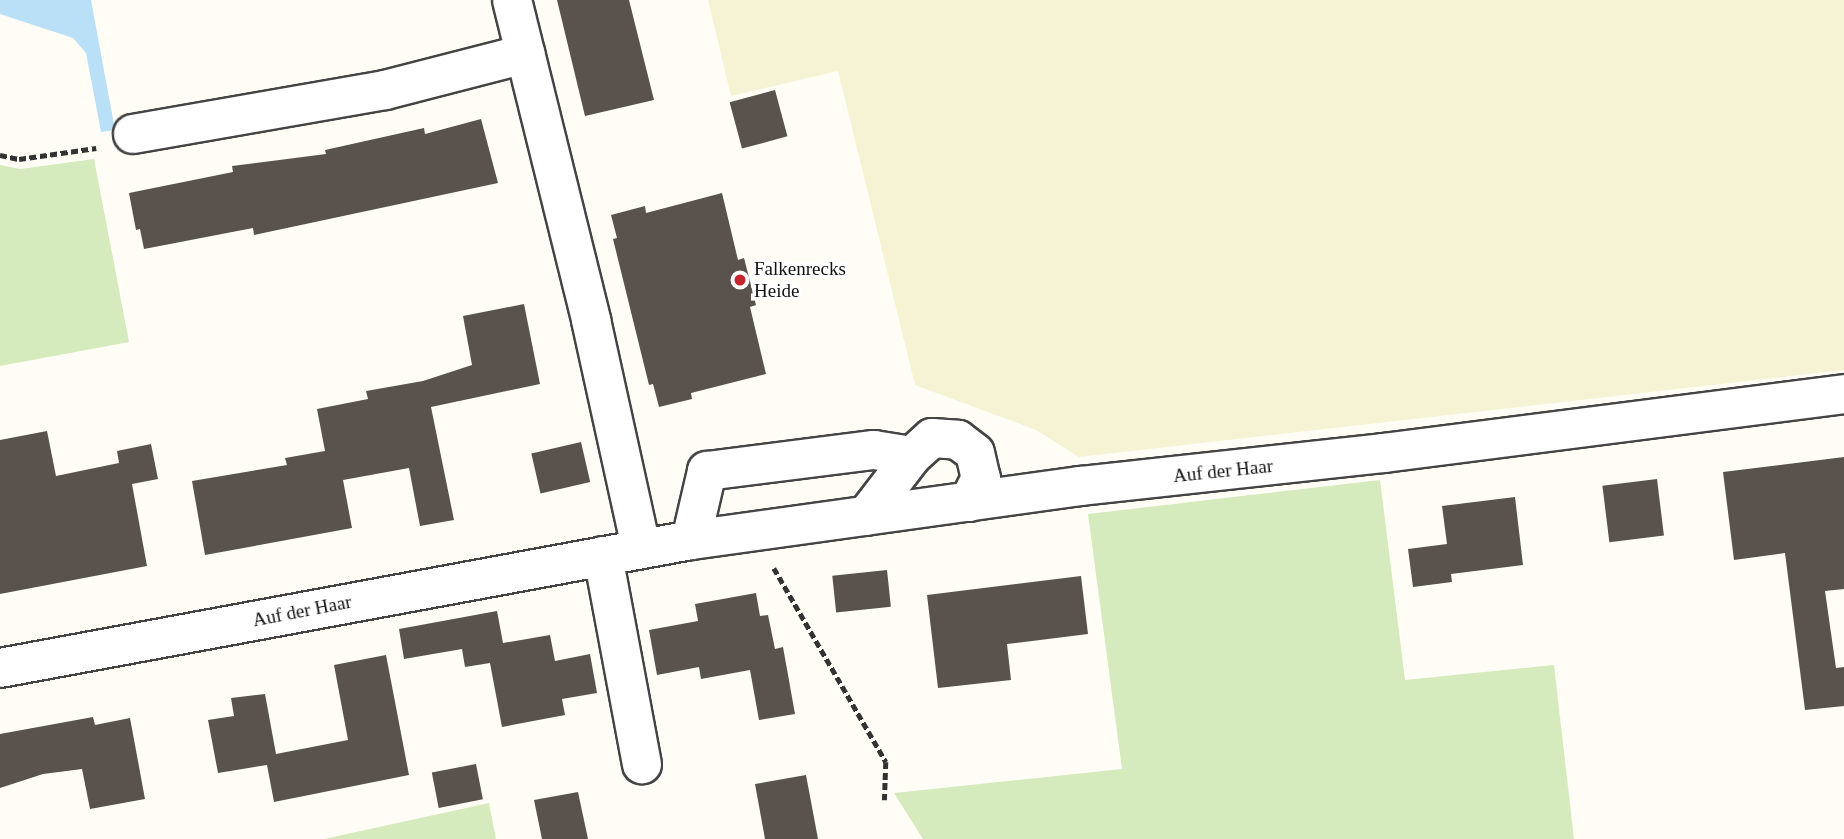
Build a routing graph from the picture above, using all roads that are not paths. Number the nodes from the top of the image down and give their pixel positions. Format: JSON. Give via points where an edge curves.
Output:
{"nodes":[{"id":1,"x":512,"y":0,"type":"edge"},
{"id":2,"x":526,"y":54,"type":"junction"},
{"id":3,"x":133,"y":134,"type":"road end"},
{"id":4,"x":1844,"y":394,"type":"edge"},
{"id":5,"x":912,"y":456,"type":"junction"},
{"id":6,"x":969,"y":502,"type":"junction"},
{"id":7,"x":866,"y":516,"type":"junction"},
{"id":8,"x":691,"y":540,"type":"junction"},
{"id":9,"x":641,"y":548,"type":"junction"},
{"id":10,"x":603,"y":556,"type":"junction"},
{"id":11,"x":0,"y":668,"type":"edge"},
{"id":12,"x":642,"y":764,"type":"dead end"}],
"edges":[{"from":1,"to":2,"type":"street"},
{"from":2,"to":3,"type":"street","via":[[385,90]]},
{"from":2,"to":9,"type":"street"},
{"from":4,"to":6,"type":"street","name":"Auf der Haar"},
{"from":5,"to":6,"type":"street","via":[[932,438],[958,440],[975,453],[981,478]]},
{"from":5,"to":7,"type":"street"},
{"from":5,"to":8,"type":"street","via":[[874,450],[707,471]]},
{"from":6,"to":7,"type":"street","name":"Auf der Haar"},
{"from":7,"to":8,"type":"street","name":"Auf der Haar"},
{"from":8,"to":9,"type":"street","name":"Auf der Haar"},
{"from":9,"to":10,"type":"street","name":"Auf der Haar"},
{"from":10,"to":11,"type":"street","name":"Auf der Haar"},
{"from":10,"to":12,"type":"street"}]}
